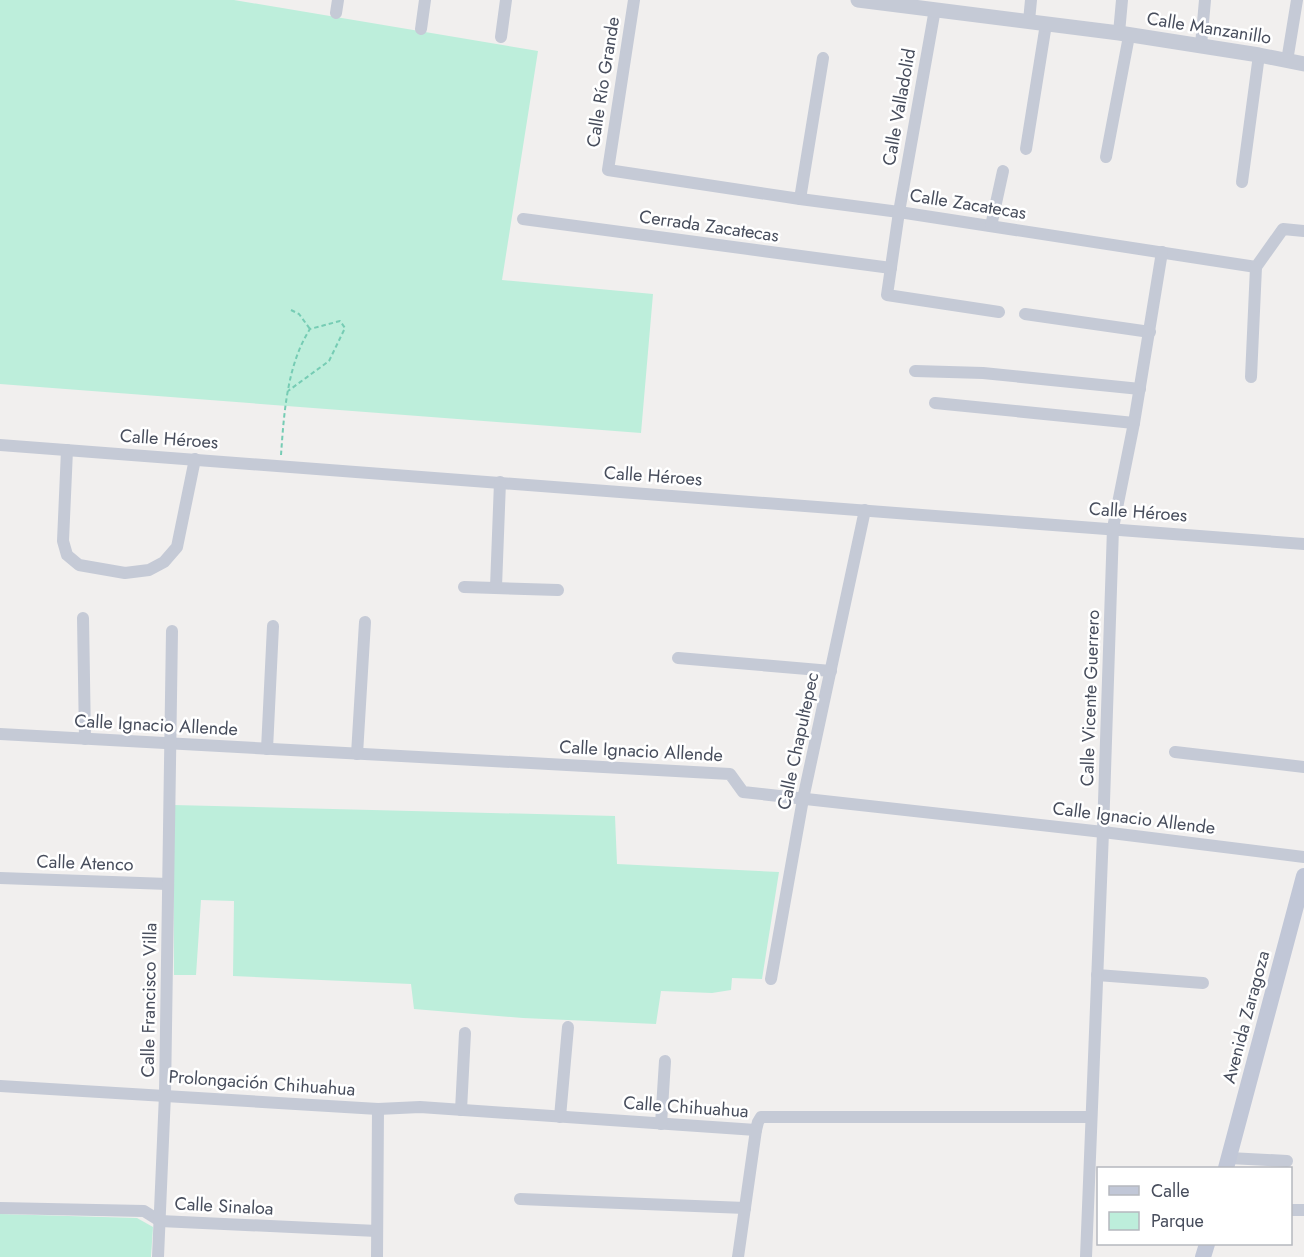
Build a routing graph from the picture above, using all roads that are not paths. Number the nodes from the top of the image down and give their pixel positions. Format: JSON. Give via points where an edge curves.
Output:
{"nodes":[{"id":1,"x":425,"y":0,"type":"edge"},
{"id":2,"x":506,"y":0,"type":"edge"},
{"id":3,"x":634,"y":0,"type":"edge"},
{"id":4,"x":858,"y":0,"type":"edge"},
{"id":5,"x":1031,"y":0,"type":"edge"},
{"id":6,"x":1122,"y":0,"type":"edge"},
{"id":7,"x":1205,"y":0,"type":"edge"},
{"id":8,"x":1297,"y":0,"type":"edge"},
{"id":9,"x":904,"y":2,"type":"edge"},
{"id":10,"x":935,"y":9,"type":"junction"},
{"id":11,"x":1029,"y":21,"type":"junction"},
{"id":12,"x":1046,"y":24,"type":"junction"},
{"id":13,"x":421,"y":29,"type":"dead end"},
{"id":14,"x":1124,"y":34,"type":"junction"},
{"id":15,"x":501,"y":37,"type":"dead end"},
{"id":16,"x":1201,"y":45,"type":"junction"},
{"id":17,"x":1259,"y":55,"type":"junction"},
{"id":18,"x":823,"y":58,"type":"dead end"},
{"id":19,"x":1287,"y":61,"type":"junction"},
{"id":20,"x":1304,"y":64,"type":"edge"},
{"id":21,"x":1026,"y":149,"type":"dead end"},
{"id":22,"x":1106,"y":157,"type":"dead end"},
{"id":23,"x":608,"y":170,"type":"joint"},
{"id":24,"x":1003,"y":171,"type":"dead end"},
{"id":25,"x":1242,"y":182,"type":"dead end"},
{"id":26,"x":800,"y":199,"type":"junction"},
{"id":27,"x":899,"y":212,"type":"junction"},
{"id":28,"x":523,"y":219,"type":"dead end"},
{"id":29,"x":991,"y":226,"type":"junction"},
{"id":30,"x":1304,"y":231,"type":"edge"},
{"id":31,"x":1162,"y":252,"type":"junction"},
{"id":32,"x":1256,"y":267,"type":"junction"},
{"id":33,"x":891,"y":268,"type":"junction"},
{"id":34,"x":999,"y":312,"type":"dead end"},
{"id":35,"x":1025,"y":314,"type":"dead end"},
{"id":36,"x":1150,"y":332,"type":"junction"},
{"id":37,"x":915,"y":371,"type":"dead end"},
{"id":38,"x":1251,"y":377,"type":"dead end"},
{"id":39,"x":1140,"y":389,"type":"junction"},
{"id":40,"x":935,"y":404,"type":"dead end"},
{"id":41,"x":1134,"y":423,"type":"junction"},
{"id":42,"x":0,"y":445,"type":"edge"},
{"id":43,"x":67,"y":450,"type":"junction"},
{"id":44,"x":195,"y":459,"type":"junction"},
{"id":45,"x":500,"y":482,"type":"junction"},
{"id":46,"x":865,"y":510,"type":"junction"},
{"id":47,"x":1113,"y":528,"type":"junction"},
{"id":48,"x":1304,"y":544,"type":"edge"},
{"id":49,"x":464,"y":587,"type":"dead end"},
{"id":50,"x":496,"y":587,"type":"junction"},
{"id":51,"x":558,"y":590,"type":"dead end"},
{"id":52,"x":83,"y":618,"type":"dead end"},
{"id":53,"x":365,"y":622,"type":"dead end"},
{"id":54,"x":273,"y":626,"type":"dead end"},
{"id":55,"x":172,"y":631,"type":"dead end"},
{"id":56,"x":678,"y":658,"type":"dead end"},
{"id":57,"x":831,"y":671,"type":"junction"},
{"id":58,"x":0,"y":734,"type":"edge"},
{"id":59,"x":85,"y":739,"type":"junction"},
{"id":60,"x":170,"y":743,"type":"junction"},
{"id":61,"x":267,"y":749,"type":"junction"},
{"id":62,"x":1175,"y":752,"type":"dead end"},
{"id":63,"x":357,"y":754,"type":"junction"},
{"id":64,"x":1304,"y":767,"type":"edge"},
{"id":65,"x":803,"y":799,"type":"junction"},
{"id":66,"x":1104,"y":832,"type":"junction"},
{"id":67,"x":1304,"y":857,"type":"edge"},
{"id":68,"x":1304,"y":876,"type":"edge"},
{"id":69,"x":0,"y":878,"type":"edge"},
{"id":70,"x":168,"y":884,"type":"junction"},
{"id":71,"x":1096,"y":975,"type":"junction"},
{"id":72,"x":771,"y":979,"type":"dead end"},
{"id":73,"x":1203,"y":982,"type":"dead end"},
{"id":74,"x":568,"y":1027,"type":"dead end"},
{"id":75,"x":465,"y":1034,"type":"dead end"},
{"id":76,"x":665,"y":1061,"type":"dead end"},
{"id":77,"x":0,"y":1086,"type":"edge"},
{"id":78,"x":165,"y":1094,"type":"junction"},
{"id":79,"x":378,"y":1109,"type":"junction"},
{"id":80,"x":461,"y":1110,"type":"junction"},
{"id":81,"x":560,"y":1117,"type":"junction"},
{"id":82,"x":1090,"y":1117,"type":"junction"},
{"id":83,"x":662,"y":1124,"type":"junction"},
{"id":84,"x":756,"y":1130,"type":"junction"},
{"id":85,"x":1287,"y":1161,"type":"dead end"},
{"id":86,"x":1228,"y":1163,"type":"edge"},
{"id":87,"x":520,"y":1199,"type":"dead end"},
{"id":88,"x":0,"y":1208,"type":"edge"},
{"id":89,"x":745,"y":1208,"type":"junction"},
{"id":90,"x":1093,"y":1216,"type":"edge"},
{"id":91,"x":160,"y":1221,"type":"junction"},
{"id":92,"x":377,"y":1231,"type":"junction"},
{"id":93,"x":158,"y":1257,"type":"edge"},
{"id":94,"x":377,"y":1257,"type":"edge"},
{"id":95,"x":738,"y":1257,"type":"edge"},
{"id":96,"x":1086,"y":1257,"type":"edge"}],
"edges":[{"from":1,"to":13,"type":"street"},
{"from":2,"to":15,"type":"street"},
{"from":3,"to":23,"type":"street","name":"Calle Río Grande"},
{"from":4,"to":9,"type":"street","name":"Calle Manzanillo"},
{"from":5,"to":11,"type":"street"},
{"from":6,"to":14,"type":"street"},
{"from":7,"to":16,"type":"street"},
{"from":8,"to":19,"type":"street"},
{"from":9,"to":10,"type":"street","name":"Calle Manzanillo"},
{"from":10,"to":11,"type":"street","name":"Calle Manzanillo"},
{"from":10,"to":27,"type":"street","name":"Calle Valladolid"},
{"from":11,"to":12,"type":"street","name":"Calle Manzanillo"},
{"from":12,"to":14,"type":"street","name":"Calle Manzanillo"},
{"from":12,"to":21,"type":"street"},
{"from":14,"to":16,"type":"street","name":"Calle Manzanillo"},
{"from":14,"to":22,"type":"street"},
{"from":16,"to":17,"type":"street","name":"Calle Manzanillo"},
{"from":17,"to":19,"type":"street","name":"Calle Manzanillo"},
{"from":17,"to":25,"type":"street"},
{"from":18,"to":26,"type":"street"},
{"from":19,"to":20,"type":"street","name":"Calle Manzanillo"},
{"from":23,"to":26,"type":"street","name":"Calle Zacatecas"},
{"from":24,"to":29,"type":"street"},
{"from":26,"to":27,"type":"street","name":"Calle Zacatecas"},
{"from":27,"to":29,"type":"street","name":"Calle Zacatecas"},
{"from":27,"to":33,"type":"street"},
{"from":28,"to":33,"type":"street","name":"Cerrada Zacatecas"},
{"from":29,"to":31,"type":"street","name":"Calle Zacatecas"},
{"from":30,"to":32,"type":"street","via":[[1283,229]]},
{"from":31,"to":32,"type":"street","name":"Calle Zacatecas"},
{"from":31,"to":36,"type":"street","name":"Calle Vicente Guerrero"},
{"from":32,"to":38,"type":"street"},
{"from":33,"to":34,"type":"street","via":[[887,296]]},
{"from":35,"to":36,"type":"street"},
{"from":36,"to":39,"type":"street","name":"Calle Vicente Guerrero"},
{"from":37,"to":39,"type":"street","via":[[983,373]]},
{"from":39,"to":41,"type":"street","name":"Calle Vicente Guerrero"},
{"from":40,"to":41,"type":"street"},
{"from":41,"to":47,"type":"street","name":"Calle Vicente Guerrero"},
{"from":42,"to":43,"type":"street","name":"Calle Héroes"},
{"from":43,"to":44,"type":"street","name":"Calle Héroes"},
{"from":43,"to":44,"type":"street","via":[[63,542],[67,555],[79,565],[125,573],[149,570],[164,562],[177,547]]},
{"from":44,"to":45,"type":"street","name":"Calle Héroes"},
{"from":45,"to":46,"type":"street","name":"Calle Héroes"},
{"from":45,"to":50,"type":"street"},
{"from":46,"to":47,"type":"street","name":"Calle Héroes"},
{"from":46,"to":57,"type":"street","name":"Calle Chapultepec"},
{"from":47,"to":48,"type":"street","name":"Calle Héroes"},
{"from":47,"to":66,"type":"street","name":"Calle Vicente Guerrero"},
{"from":49,"to":50,"type":"street"},
{"from":50,"to":51,"type":"street"},
{"from":52,"to":59,"type":"street"},
{"from":53,"to":63,"type":"street"},
{"from":54,"to":61,"type":"street"},
{"from":55,"to":60,"type":"street","name":"Calle Francisco Villa"},
{"from":56,"to":57,"type":"street"},
{"from":57,"to":65,"type":"street","name":"Calle Chapultepec"},
{"from":58,"to":59,"type":"street","name":"Calle Ignacio Allende"},
{"from":59,"to":60,"type":"street","name":"Calle Ignacio Allende"},
{"from":60,"to":61,"type":"street","name":"Calle Ignacio Allende"},
{"from":60,"to":70,"type":"street","name":"Calle Francisco Villa"},
{"from":61,"to":63,"type":"street","name":"Calle Ignacio Allende"},
{"from":62,"to":64,"type":"street"},
{"from":63,"to":65,"type":"street","name":"Calle Ignacio Allende","via":[[730,774],[743,792]]},
{"from":65,"to":66,"type":"street","name":"Calle Ignacio Allende"},
{"from":65,"to":72,"type":"street","name":"Calle Chapultepec"},
{"from":66,"to":67,"type":"street","name":"Calle Ignacio Allende"},
{"from":66,"to":71,"type":"street","name":"Calle Vicente Guerrero"},
{"from":68,"to":86,"type":"main road","name":"Avenida Zaragoza"},
{"from":69,"to":70,"type":"street","name":"Calle Atenco"},
{"from":70,"to":78,"type":"street","name":"Calle Francisco Villa"},
{"from":71,"to":73,"type":"street"},
{"from":71,"to":82,"type":"street","name":"Calle Vicente Guerrero"},
{"from":74,"to":81,"type":"street"},
{"from":75,"to":80,"type":"street"},
{"from":76,"to":83,"type":"street"},
{"from":77,"to":78,"type":"street","name":"Prolongación Chihuahua"},
{"from":78,"to":79,"type":"street","name":"Prolongación Chihuahua"},
{"from":78,"to":91,"type":"street","name":"Calle Francisco Villa"},
{"from":79,"to":80,"type":"street","name":"Calle Chihuahua"},
{"from":79,"to":92,"type":"street"},
{"from":80,"to":81,"type":"street","name":"Calle Chihuahua"},
{"from":81,"to":83,"type":"street","name":"Calle Chihuahua"},
{"from":82,"to":84,"type":"street","name":"Calle Chihuahua","via":[[767,1115],[761,1117]]},
{"from":82,"to":90,"type":"street","name":"Calle Vicente Guerrero"},
{"from":83,"to":84,"type":"street","name":"Calle Chihuahua"},
{"from":84,"to":89,"type":"street"},
{"from":85,"to":86,"type":"street"},
{"from":87,"to":89,"type":"street"},
{"from":88,"to":91,"type":"street","name":"Calle Sinaloa","via":[[144,1211]]},
{"from":89,"to":95,"type":"street"},
{"from":90,"to":96,"type":"street","name":"Calle Vicente Guerrero"},
{"from":91,"to":92,"type":"street","name":"Calle Sinaloa"},
{"from":91,"to":93,"type":"street","name":"Calle Francisco Villa"},
{"from":92,"to":94,"type":"street"}]}
